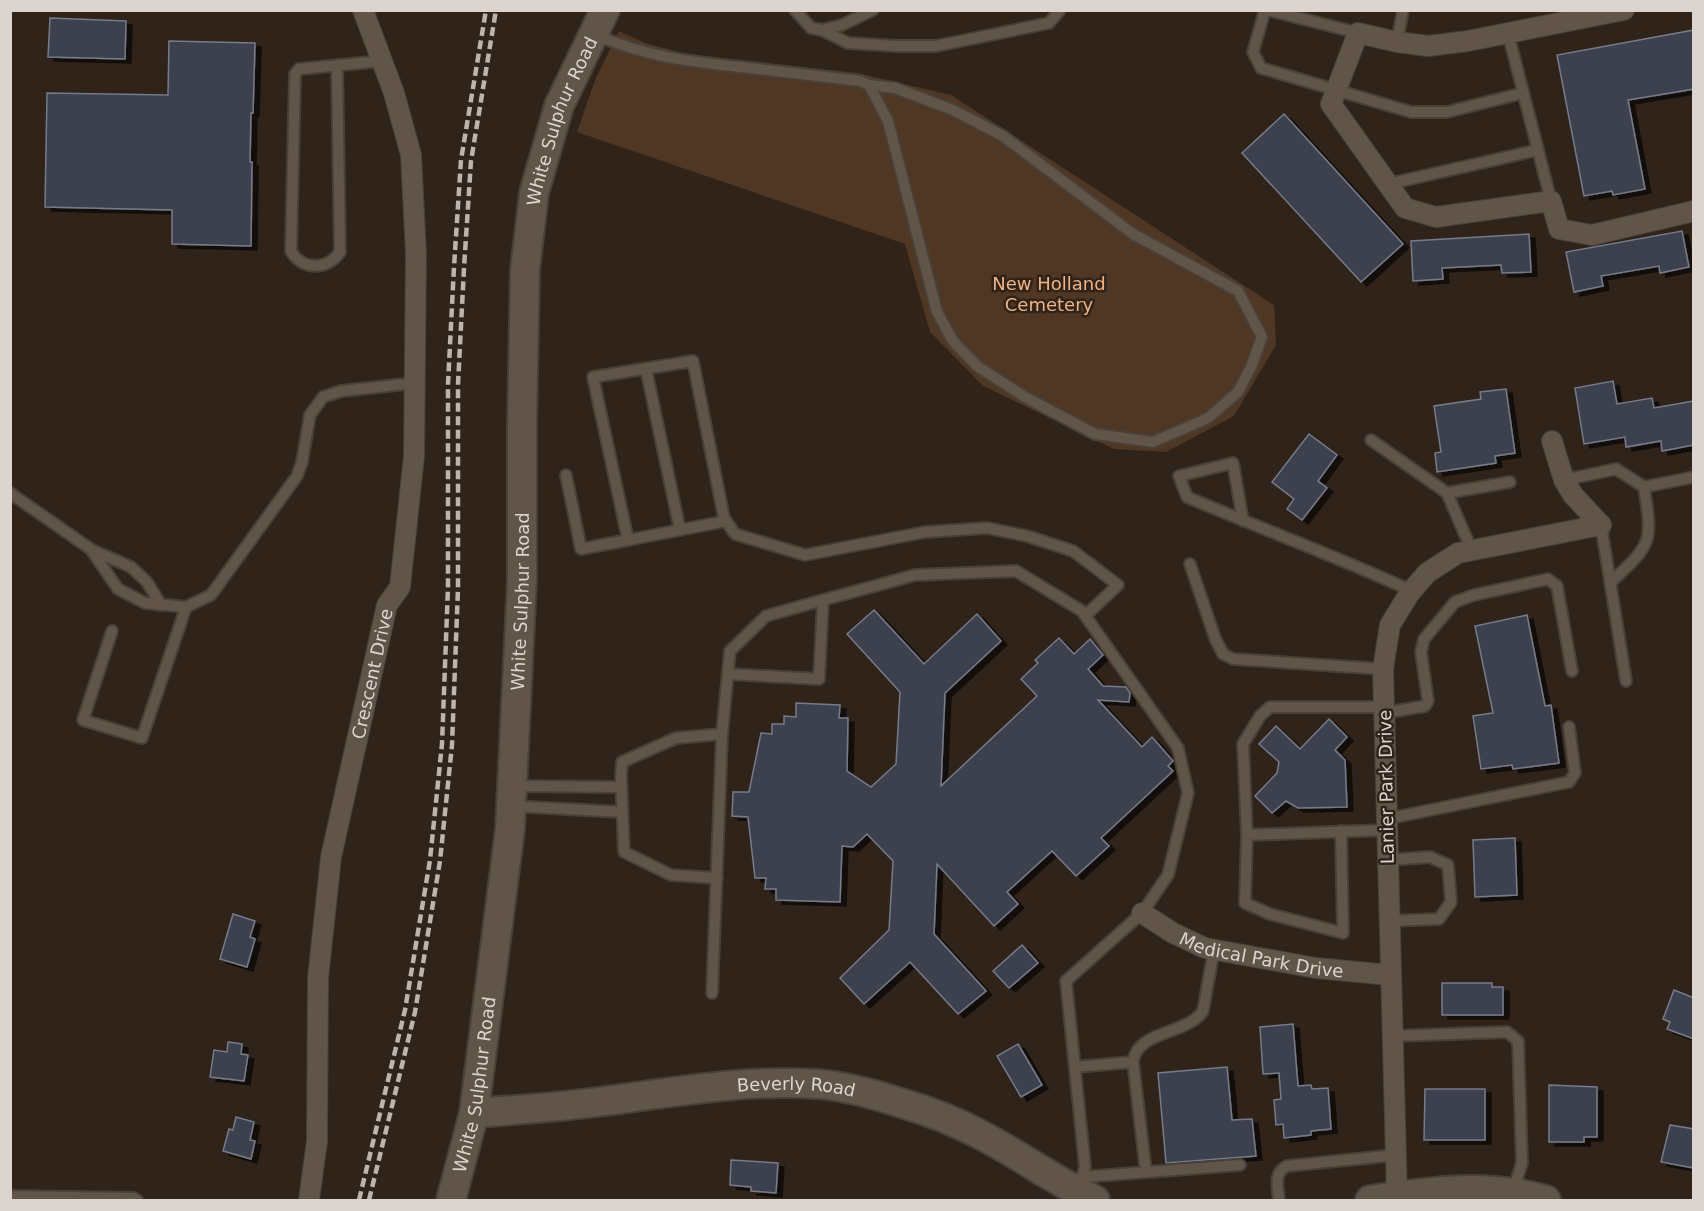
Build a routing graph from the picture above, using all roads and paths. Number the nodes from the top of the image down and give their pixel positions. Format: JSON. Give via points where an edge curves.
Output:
{"nodes":[{"id":1,"x":363,"y":10,"type":"edge"},
{"id":2,"x":795,"y":10,"type":"edge"},
{"id":3,"x":873,"y":10,"type":"edge"},
{"id":4,"x":1060,"y":10,"type":"edge"},
{"id":5,"x":1266,"y":10,"type":"edge"},
{"id":6,"x":1403,"y":10,"type":"edge"},
{"id":7,"x":1624,"y":10,"type":"edge"},
{"id":8,"x":599,"y":22,"type":"edge"},
{"id":9,"x":822,"y":30,"type":"junction"},
{"id":10,"x":1358,"y":33,"type":"junction"},
{"id":11,"x":1508,"y":33,"type":"junction"},
{"id":12,"x":1397,"y":42,"type":"junction"},
{"id":13,"x":382,"y":61,"type":"junction"},
{"id":14,"x":337,"y":65,"type":"junction"},
{"id":15,"x":869,"y":85,"type":"junction"},
{"id":16,"x":1336,"y":91,"type":"junction"},
{"id":17,"x":1523,"y":93,"type":"junction"},
{"id":18,"x":1538,"y":150,"type":"junction"},
{"id":19,"x":1388,"y":184,"type":"junction"},
{"id":20,"x":1551,"y":201,"type":"junction"},
{"id":21,"x":1694,"y":211,"type":"edge"},
{"id":22,"x":646,"y":369,"type":"junction"},
{"id":23,"x":415,"y":383,"type":"junction"},
{"id":24,"x":1371,"y":440,"type":"dead end"},
{"id":25,"x":1552,"y":441,"type":"dead end"},
{"id":26,"x":566,"y":475,"type":"dead end"},
{"id":27,"x":1694,"y":477,"type":"edge"},
{"id":28,"x":1564,"y":480,"type":"junction"},
{"id":29,"x":1510,"y":482,"type":"dead end"},
{"id":30,"x":1644,"y":487,"type":"junction"},
{"id":31,"x":10,"y":494,"type":"edge"},
{"id":32,"x":1447,"y":494,"type":"junction"},
{"id":33,"x":726,"y":521,"type":"junction"},
{"id":34,"x":1243,"y":521,"type":"junction"},
{"id":35,"x":1600,"y":525,"type":"junction"},
{"id":36,"x":680,"y":530,"type":"junction"},
{"id":37,"x":628,"y":540,"type":"junction"},
{"id":38,"x":92,"y":550,"type":"junction"},
{"id":39,"x":1473,"y":550,"type":"junction"},
{"id":40,"x":1190,"y":564,"type":"dead end"},
{"id":41,"x":1610,"y":583,"type":"junction"},
{"id":42,"x":1412,"y":591,"type":"junction"},
{"id":43,"x":823,"y":600,"type":"junction"},
{"id":44,"x":161,"y":605,"type":"junction"},
{"id":45,"x":186,"y":607,"type":"junction"},
{"id":46,"x":1086,"y":615,"type":"junction"},
{"id":47,"x":112,"y":631,"type":"dead end"},
{"id":48,"x":1383,"y":669,"type":"junction"},
{"id":49,"x":1572,"y":672,"type":"dead end"},
{"id":50,"x":728,"y":674,"type":"junction"},
{"id":51,"x":1626,"y":681,"type":"dead end"},
{"id":52,"x":1384,"y":710,"type":"junction"},
{"id":53,"x":1569,"y":727,"type":"dead end"},
{"id":54,"x":722,"y":734,"type":"junction"},
{"id":55,"x":621,"y":787,"type":"junction"},
{"id":56,"x":512,"y":796,"type":"junction"},
{"id":57,"x":622,"y":812,"type":"junction"},
{"id":58,"x":1387,"y":824,"type":"junction"},
{"id":59,"x":1341,"y":831,"type":"junction"},
{"id":60,"x":1246,"y":835,"type":"junction"},
{"id":61,"x":1387,"y":860,"type":"junction"},
{"id":62,"x":717,"y":878,"type":"junction"},
{"id":63,"x":1142,"y":913,"type":"junction"},
{"id":64,"x":1389,"y":921,"type":"junction"},
{"id":65,"x":1214,"y":949,"type":"junction"},
{"id":66,"x":1390,"y":975,"type":"junction"},
{"id":67,"x":712,"y":993,"type":"dead end"},
{"id":68,"x":1392,"y":1036,"type":"junction"},
{"id":69,"x":1133,"y":1062,"type":"junction"},
{"id":70,"x":1075,"y":1067,"type":"junction"},
{"id":71,"x":474,"y":1113,"type":"junction"},
{"id":72,"x":1396,"y":1155,"type":"junction"},
{"id":73,"x":1240,"y":1165,"type":"dead end"},
{"id":74,"x":1146,"y":1172,"type":"junction"},
{"id":75,"x":1085,"y":1190,"type":"edge"},
{"id":76,"x":10,"y":1196,"type":"edge"},
{"id":77,"x":1512,"y":1197,"type":"edge"},
{"id":78,"x":1384,"y":1198,"type":"edge"},
{"id":79,"x":57,"y":1199,"type":"edge"},
{"id":80,"x":137,"y":1200,"type":"edge"},
{"id":81,"x":309,"y":1200,"type":"edge"},
{"id":82,"x":451,"y":1200,"type":"edge"},
{"id":83,"x":1280,"y":1200,"type":"edge"},
{"id":84,"x":1546,"y":1200,"type":"edge"}],
"edges":[{"from":1,"to":13,"type":"street","name":"Crescent Drive"},
{"from":2,"to":9,"type":"lane","via":[[811,27]]},
{"from":3,"to":9,"type":"lane"},
{"from":4,"to":9,"type":"lane","via":[[1049,23],[936,46],[848,43]]},
{"from":5,"to":10,"type":"lane"},
{"from":5,"to":16,"type":"lane","via":[[1253,52],[1261,68]]},
{"from":6,"to":12,"type":"lane"},
{"from":7,"to":11,"type":"street"},
{"from":8,"to":15,"type":"lane","via":[[625,48],[676,59]]},
{"from":8,"to":56,"type":"street","name":"White Sulphur Road","via":[[559,106],[534,193],[525,270],[522,579]]},
{"from":10,"to":12,"type":"street"},
{"from":10,"to":16,"type":"street"},
{"from":11,"to":12,"type":"street","via":[[1428,46]]},
{"from":11,"to":17,"type":"lane"},
{"from":13,"to":14,"type":"lane"},
{"from":13,"to":23,"type":"street","name":"Crescent Drive","via":[[411,155],[416,254]]},
{"from":14,"to":14,"type":"lane","via":[[299,69],[295,74],[291,251],[302,264],[327,266],[340,252]]},
{"from":15,"to":15,"type":"lane","via":[[888,121],[937,312],[952,340],[977,366],[1095,434],[1154,442],[1208,418],[1238,392],[1262,337],[1238,291],[1133,234],[1003,136],[953,110],[895,88]]},
{"from":16,"to":17,"type":"lane","via":[[1411,112],[1447,112]]},
{"from":16,"to":19,"type":"street","via":[[1331,104]]},
{"from":17,"to":18,"type":"lane"},
{"from":18,"to":19,"type":"lane"},
{"from":18,"to":20,"type":"lane"},
{"from":19,"to":20,"type":"street","via":[[1405,208],[1436,217]]},
{"from":20,"to":21,"type":"street","via":[[1558,229],[1592,235]]},
{"from":22,"to":33,"type":"lane","via":[[693,362]]},
{"from":22,"to":36,"type":"lane"},
{"from":22,"to":37,"type":"lane","via":[[593,377]]},
{"from":23,"to":45,"type":"lane","via":[[340,391],[323,397],[310,415],[297,476],[211,595]]},
{"from":23,"to":81,"type":"street","name":"Crescent Drive","via":[[414,456],[400,587],[387,605],[331,857],[318,978],[317,1141]]},
{"from":24,"to":32,"type":"lane"},
{"from":25,"to":28,"type":"street"},
{"from":26,"to":37,"type":"lane","via":[[581,549]]},
{"from":27,"to":30,"type":"lane"},
{"from":28,"to":30,"type":"lane","via":[[1616,469]]},
{"from":28,"to":35,"type":"street"},
{"from":29,"to":32,"type":"lane"},
{"from":30,"to":41,"type":"lane","via":[[1647,540],[1634,560]]},
{"from":31,"to":38,"type":"lane"},
{"from":32,"to":39,"type":"lane"},
{"from":33,"to":36,"type":"lane"},
{"from":33,"to":46,"type":"lane","via":[[735,534],[805,555],[926,531],[987,528],[1027,536],[1073,551],[1118,585]]},
{"from":34,"to":34,"type":"lane","via":[[1187,498],[1179,476],[1233,463]]},
{"from":34,"to":42,"type":"lane"},
{"from":35,"to":39,"type":"street","name":"Lanier Park Drive"},
{"from":35,"to":41,"type":"lane"},
{"from":36,"to":37,"type":"lane"},
{"from":38,"to":44,"type":"lane","via":[[131,567],[147,582]]},
{"from":38,"to":44,"type":"lane","via":[[118,589],[145,603]]},
{"from":39,"to":42,"type":"street","name":"Lanier Park Drive","via":[[1458,553],[1427,573]]},
{"from":40,"to":48,"type":"lane","via":[[1223,654],[1233,659]]},
{"from":41,"to":51,"type":"lane"},
{"from":42,"to":48,"type":"street","name":"Lanier Park Drive","via":[[1390,624]]},
{"from":43,"to":46,"type":"lane","via":[[915,575],[1016,571]]},
{"from":43,"to":50,"type":"lane","via":[[766,616],[730,651]]},
{"from":43,"to":50,"type":"lane","via":[[819,679]]},
{"from":44,"to":45,"type":"lane"},
{"from":45,"to":47,"type":"lane","via":[[142,738],[83,720]]},
{"from":46,"to":63,"type":"lane","via":[[1178,748],[1188,793],[1168,875]]},
{"from":48,"to":52,"type":"street","name":"Lanier Park Drive"},
{"from":49,"to":52,"type":"lane","via":[[1557,586],[1548,579],[1455,602],[1424,639],[1421,652],[1428,701],[1425,706]]},
{"from":50,"to":54,"type":"lane"},
{"from":52,"to":58,"type":"street","name":"Lanier Park Drive"},
{"from":52,"to":60,"type":"lane","via":[[1270,707],[1260,716],[1243,744]]},
{"from":53,"to":58,"type":"lane","via":[[1575,773],[1569,782]]},
{"from":54,"to":55,"type":"lane","via":[[676,738],[622,762]]},
{"from":54,"to":62,"type":"lane"},
{"from":55,"to":56,"type":"lane"},
{"from":55,"to":57,"type":"lane"},
{"from":56,"to":57,"type":"lane"},
{"from":56,"to":71,"type":"street","name":"White Sulphur Road"},
{"from":57,"to":62,"type":"lane","via":[[624,852],[671,875]]},
{"from":58,"to":59,"type":"lane"},
{"from":58,"to":61,"type":"street","name":"Lanier Park Drive"},
{"from":59,"to":60,"type":"lane"},
{"from":59,"to":60,"type":"lane","via":[[1343,933],[1270,914],[1245,903]]},
{"from":61,"to":64,"type":"street","name":"Lanier Park Drive"},
{"from":61,"to":64,"type":"lane","via":[[1430,857],[1448,865],[1451,902],[1439,919]]},
{"from":62,"to":67,"type":"lane"},
{"from":63,"to":65,"type":"street","name":"Medical Park Drive","via":[[1173,933]]},
{"from":63,"to":70,"type":"lane","via":[[1066,981]]},
{"from":64,"to":66,"type":"street","name":"Lanier Park Drive"},
{"from":65,"to":66,"type":"street","name":"Medical Park Drive","via":[[1316,968]]},
{"from":65,"to":69,"type":"lane","via":[[1203,1011],[1197,1019],[1147,1041],[1137,1050]]},
{"from":66,"to":68,"type":"street","name":"Lanier Park Drive"},
{"from":68,"to":72,"type":"street","name":"Lanier Park Drive"},
{"from":68,"to":77,"type":"lane","via":[[1507,1032],[1518,1041],[1522,1162]]},
{"from":69,"to":70,"type":"lane"},
{"from":69,"to":74,"type":"lane"},
{"from":70,"to":75,"type":"lane"},
{"from":71,"to":75,"type":"street","name":"Beverly Road","via":[[712,1088],[818,1084],[903,1103],[941,1118],[984,1136]]},
{"from":71,"to":82,"type":"street","name":"White Sulphur Road"},
{"from":72,"to":78,"type":"street","name":"Lanier Park Drive"},
{"from":72,"to":83,"type":"lane","via":[[1287,1166],[1277,1176]]},
{"from":73,"to":74,"type":"lane"},
{"from":74,"to":75,"type":"lane"},
{"from":76,"to":79,"type":"lane"},
{"from":77,"to":78,"type":"street","via":[[1463,1189]]},
{"from":77,"to":84,"type":"street"},
{"from":79,"to":80,"type":"lane"}]}
